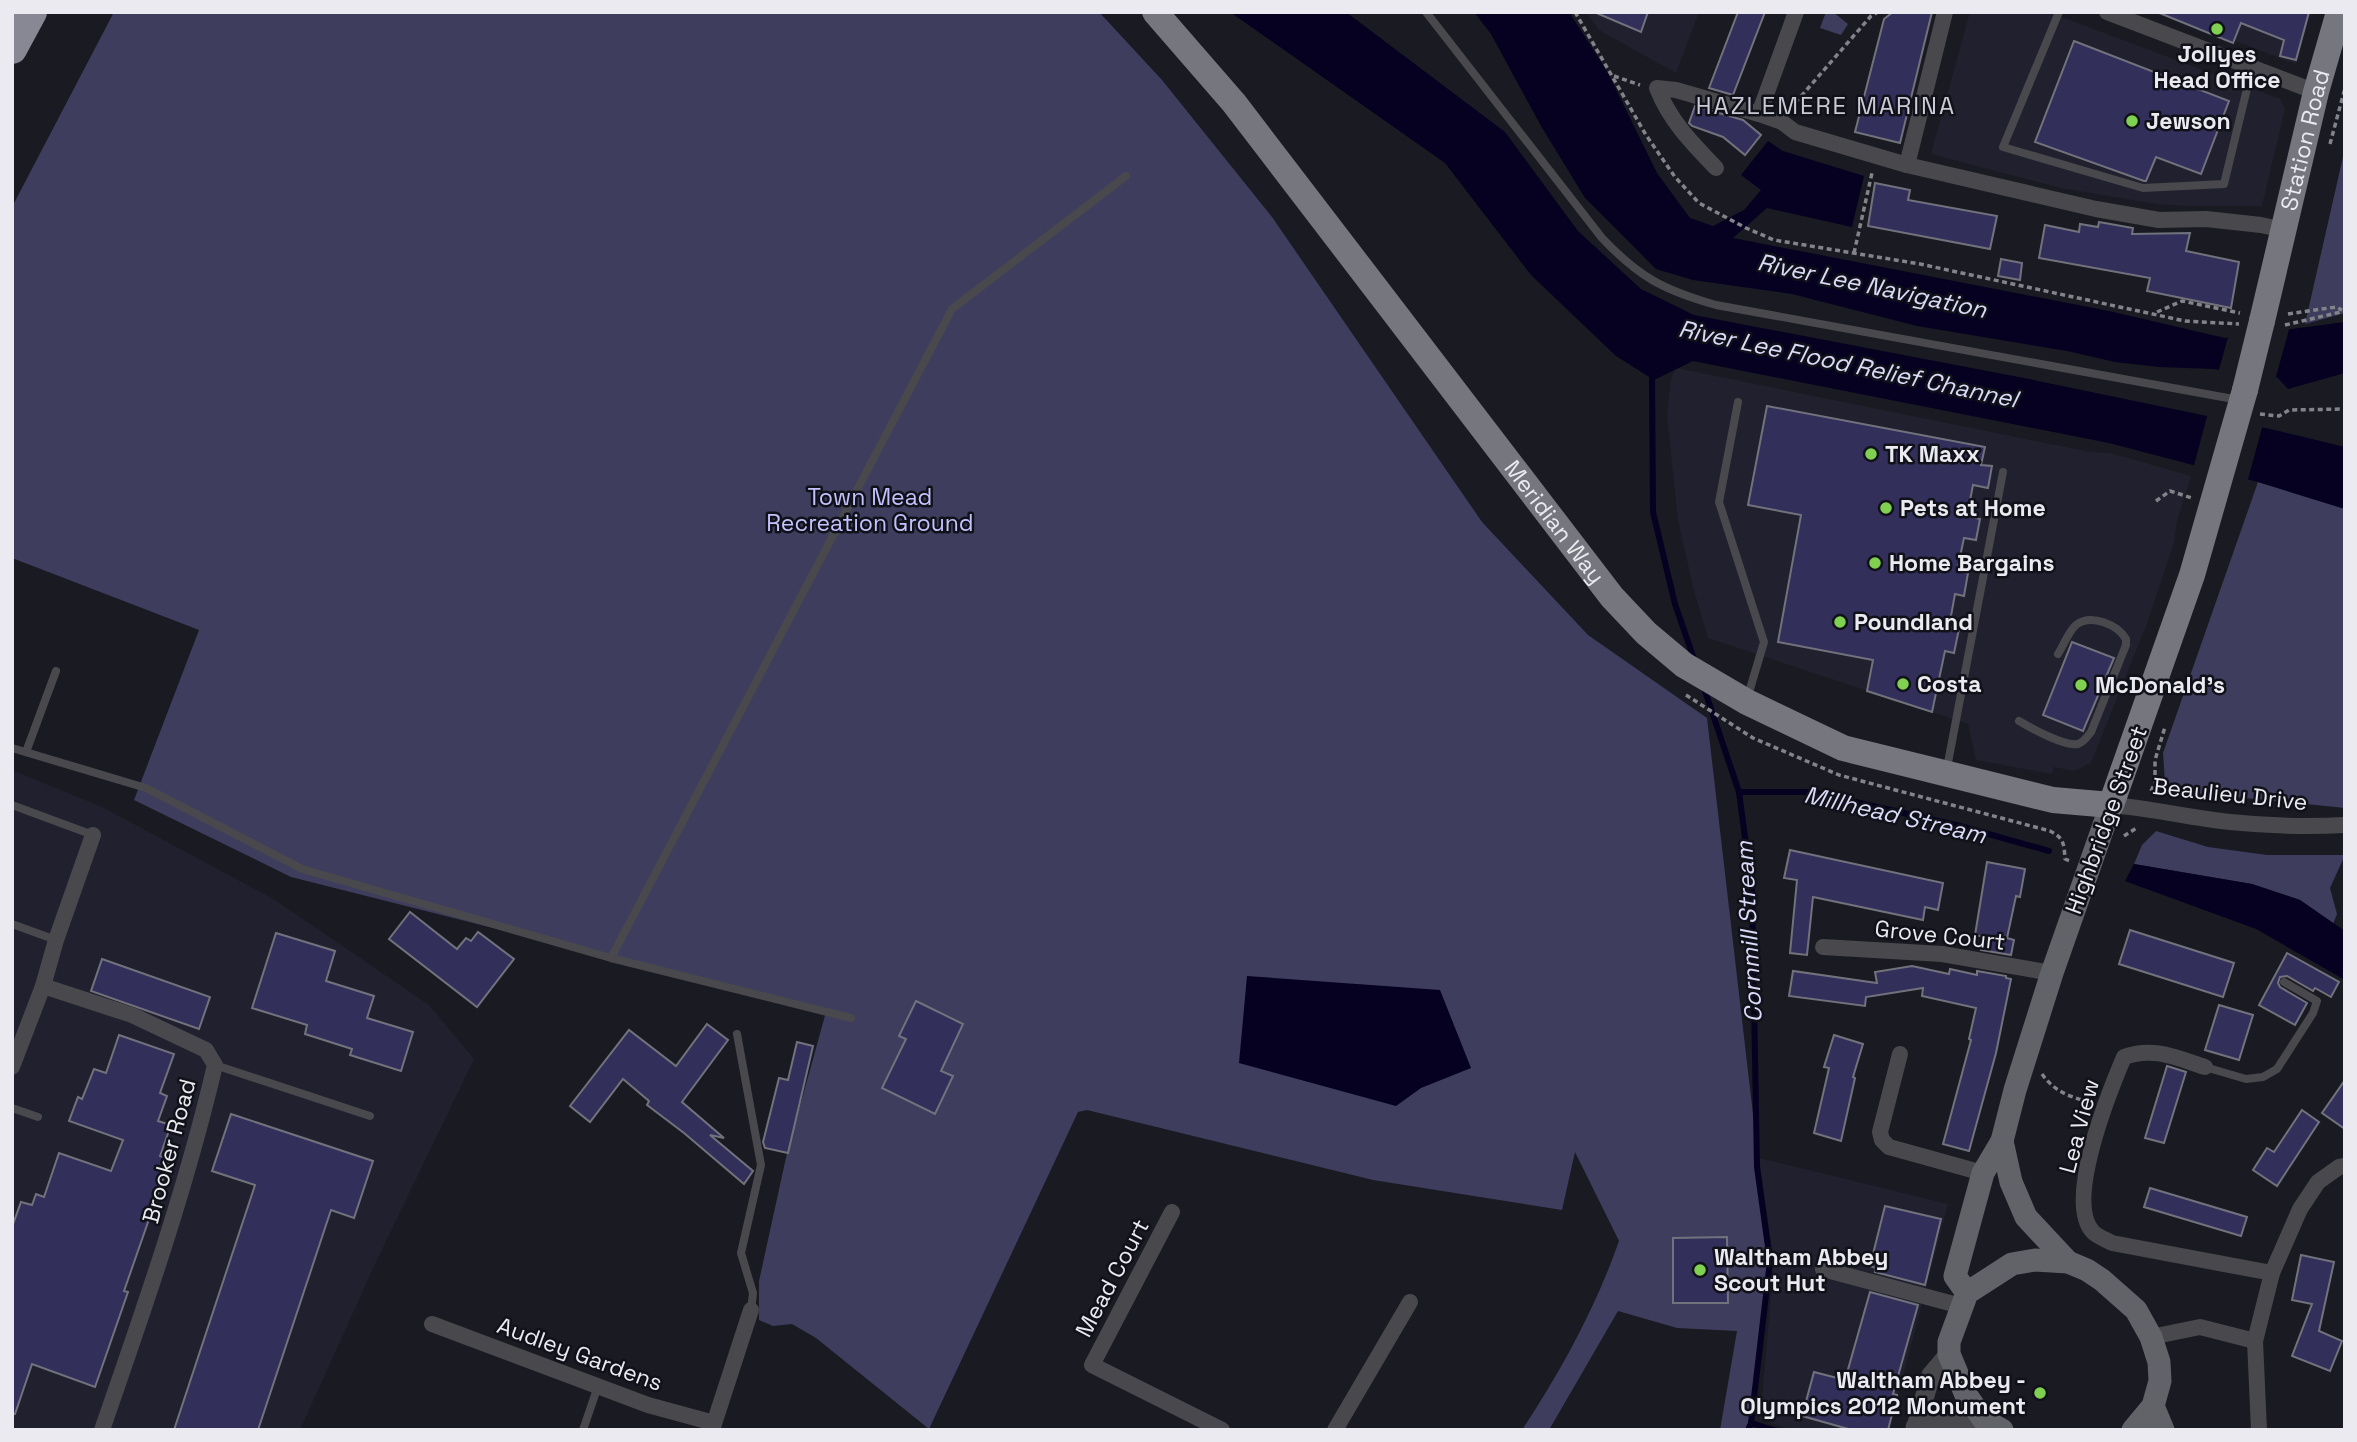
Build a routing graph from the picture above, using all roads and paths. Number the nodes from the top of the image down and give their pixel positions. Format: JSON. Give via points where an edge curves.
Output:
{"nodes":[{"id":1,"x":32,"y":12,"type":"edge"},
{"id":2,"x":1155,"y":12,"type":"edge"},
{"id":3,"x":1426,"y":12,"type":"edge"},
{"id":4,"x":1575,"y":12,"type":"edge"},
{"id":5,"x":1796,"y":12,"type":"edge"},
{"id":6,"x":1878,"y":12,"type":"edge"},
{"id":7,"x":1945,"y":12,"type":"edge"},
{"id":8,"x":2059,"y":12,"type":"edge"},
{"id":9,"x":2106,"y":12,"type":"edge"},
{"id":10,"x":2339,"y":12,"type":"edge"},
{"id":11,"x":12,"y":49,"type":"edge"},
{"id":12,"x":2252,"y":68,"type":"junction"},
{"id":13,"x":1612,"y":75,"type":"junction"},
{"id":14,"x":1657,"y":88,"type":"junction"},
{"id":15,"x":2316,"y":92,"type":"junction"},
{"id":16,"x":1759,"y":114,"type":"junction"},
{"id":17,"x":1782,"y":122,"type":"junction"},
{"id":18,"x":1876,"y":156,"type":"junction"},
{"id":19,"x":1906,"y":165,"type":"junction"},
{"id":20,"x":1716,"y":168,"type":"dead end"},
{"id":21,"x":1126,"y":176,"type":"dead end"},
{"id":22,"x":2284,"y":230,"type":"junction"},
{"id":23,"x":1854,"y":253,"type":"junction"},
{"id":24,"x":2344,"y":311,"type":"edge"},
{"id":25,"x":2263,"y":316,"type":"junction"},
{"id":26,"x":1738,"y":402,"type":"dead end"},
{"id":27,"x":2245,"y":406,"type":"junction"},
{"id":28,"x":2345,"y":409,"type":"edge"},
{"id":29,"x":2003,"y":472,"type":"dead end"},
{"id":30,"x":2185,"y":496,"type":"dead end"},
{"id":31,"x":2156,"y":501,"type":"dead end"},
{"id":32,"x":2058,"y":654,"type":"dead end"},
{"id":33,"x":56,"y":671,"type":"dead end"},
{"id":34,"x":1747,"y":702,"type":"junction"},
{"id":35,"x":2019,"y":721,"type":"dead end"},
{"id":36,"x":1753,"y":738,"type":"dead end"},
{"id":37,"x":12,"y":748,"type":"edge"},
{"id":38,"x":26,"y":752,"type":"junction"},
{"id":39,"x":1946,"y":775,"type":"junction"},
{"id":40,"x":12,"y":805,"type":"edge"},
{"id":41,"x":2111,"y":805,"type":"junction"},
{"id":42,"x":2345,"y":825,"type":"edge"},
{"id":43,"x":2140,"y":826,"type":"dead end"},
{"id":44,"x":93,"y":835,"type":"joint"},
{"id":45,"x":2123,"y":837,"type":"dead end"},
{"id":46,"x":2065,"y":859,"type":"dead end"},
{"id":47,"x":12,"y":924,"type":"edge"},
{"id":48,"x":56,"y":940,"type":"junction"},
{"id":49,"x":1823,"y":947,"type":"dead end"},
{"id":50,"x":611,"y":958,"type":"junction"},
{"id":51,"x":2052,"y":973,"type":"junction"},
{"id":52,"x":2284,"y":982,"type":"dead end"},
{"id":53,"x":43,"y":986,"type":"junction"},
{"id":54,"x":851,"y":1018,"type":"dead end"},
{"id":55,"x":737,"y":1034,"type":"dead end"},
{"id":56,"x":1900,"y":1054,"type":"dead end"},
{"id":57,"x":14,"y":1059,"type":"edge"},
{"id":58,"x":215,"y":1065,"type":"junction"},
{"id":59,"x":2205,"y":1067,"type":"joint"},
{"id":60,"x":2041,"y":1072,"type":"dead end"},
{"id":61,"x":2103,"y":1106,"type":"junction"},
{"id":62,"x":12,"y":1108,"type":"edge"},
{"id":63,"x":370,"y":1116,"type":"dead end"},
{"id":64,"x":38,"y":1117,"type":"dead end"},
{"id":65,"x":2002,"y":1141,"type":"junction"},
{"id":66,"x":2345,"y":1166,"type":"edge"},
{"id":67,"x":1983,"y":1173,"type":"junction"},
{"id":68,"x":1172,"y":1212,"type":"dead end"},
{"id":69,"x":2067,"y":1262,"type":"junction"},
{"id":70,"x":1823,"y":1269,"type":"dead end"},
{"id":71,"x":2272,"y":1273,"type":"junction"},
{"id":72,"x":1964,"y":1299,"type":"junction"},
{"id":73,"x":1410,"y":1302,"type":"dead end"},
{"id":74,"x":751,"y":1310,"type":"joint"},
{"id":75,"x":432,"y":1324,"type":"dead end"},
{"id":76,"x":2151,"y":1337,"type":"junction"},
{"id":77,"x":2255,"y":1340,"type":"junction"},
{"id":78,"x":1949,"y":1354,"type":"junction"},
{"id":79,"x":598,"y":1386,"type":"junction"},
{"id":80,"x":2152,"y":1406,"type":"junction"},
{"id":81,"x":1993,"y":1425,"type":"edge"},
{"id":82,"x":713,"y":1427,"type":"edge"},
{"id":83,"x":1915,"y":1429,"type":"edge"},
{"id":84,"x":102,"y":1430,"type":"edge"},
{"id":85,"x":583,"y":1430,"type":"edge"},
{"id":86,"x":1222,"y":1430,"type":"edge"},
{"id":87,"x":1335,"y":1430,"type":"edge"},
{"id":88,"x":2133,"y":1430,"type":"edge"},
{"id":89,"x":2163,"y":1430,"type":"edge"},
{"id":90,"x":2259,"y":1430,"type":"edge"}],
"edges":[{"from":1,"to":11,"type":"highway"},
{"from":2,"to":34,"type":"main road","name":"Meridian Way","via":[[1234,103],[1626,613],[1684,665]]},
{"from":3,"to":27,"type":"lane","via":[[1602,238],[1649,280],[1716,305]]},
{"from":4,"to":13,"type":"path"},
{"from":5,"to":16,"type":"street"},
{"from":6,"to":17,"type":"path"},
{"from":7,"to":19,"type":"street"},
{"from":8,"to":12,"type":"lane","via":[[2003,147],[2143,188],[2224,184]]},
{"from":9,"to":12,"type":"street"},
{"from":10,"to":15,"type":"main road","name":"Station Road"},
{"from":12,"to":15,"type":"street"},
{"from":13,"to":14,"type":"path"},
{"from":13,"to":23,"type":"path","via":[[1646,135],[1699,203],[1774,240]]},
{"from":14,"to":16,"type":"street"},
{"from":14,"to":20,"type":"street","via":[[1666,110]]},
{"from":15,"to":22,"type":"main road","name":"Station Road"},
{"from":16,"to":17,"type":"street"},
{"from":17,"to":18,"type":"street","via":[[1795,132]]},
{"from":18,"to":19,"type":"street"},
{"from":18,"to":23,"type":"path"},
{"from":19,"to":22,"type":"street","via":[[2134,216],[2206,219]]},
{"from":21,"to":50,"type":"lane","via":[[952,309]]},
{"from":22,"to":25,"type":"main road"},
{"from":23,"to":25,"type":"path","via":[[2155,313],[2182,302]]},
{"from":24,"to":25,"type":"path","via":[[2336,307]]},
{"from":25,"to":27,"type":"main road","bridge":true},
{"from":26,"to":34,"type":"lane","via":[[1719,502],[1764,642]]},
{"from":27,"to":28,"type":"path","via":[[2278,416],[2289,410]]},
{"from":27,"to":41,"type":"main road","name":"Highbridge Street","via":[[2169,646]]},
{"from":29,"to":39,"type":"lane"},
{"from":30,"to":31,"type":"path","via":[[2170,491]]},
{"from":32,"to":35,"type":"lane","via":[[2078,622],[2106,623],[2126,639],[2084,740],[2065,742]]},
{"from":33,"to":38,"type":"lane"},
{"from":34,"to":39,"type":"main road","name":"Meridian Way","via":[[1843,748]]},
{"from":36,"to":46,"type":"path","via":[[1839,775],[2050,831],[2061,836]]},
{"from":37,"to":38,"type":"lane"},
{"from":38,"to":50,"type":"lane","via":[[146,788],[302,869]]},
{"from":39,"to":41,"type":"main road","name":"Meridian Way","via":[[2053,800]]},
{"from":40,"to":44,"type":"lane"},
{"from":41,"to":42,"type":"street","name":"Beaulieu Drive","via":[[2229,822]]},
{"from":41,"to":51,"type":"main road","name":"Highbridge Street"},
{"from":43,"to":45,"type":"path"},
{"from":44,"to":48,"type":"street"},
{"from":47,"to":48,"type":"lane"},
{"from":48,"to":53,"type":"street"},
{"from":49,"to":51,"type":"street","name":"Grove Court","via":[[1942,954]]},
{"from":50,"to":54,"type":"lane"},
{"from":51,"to":65,"type":"main road","name":"Highbridge Street"},
{"from":52,"to":59,"type":"lane","via":[[2317,1001],[2277,1069],[2246,1079]]},
{"from":53,"to":57,"type":"street"},
{"from":53,"to":58,"type":"street","name":"Brooker Road","via":[[132,1015],[205,1050]]},
{"from":55,"to":74,"type":"lane","via":[[761,1165],[741,1253],[753,1293]]},
{"from":56,"to":67,"type":"street","via":[[1880,1132],[1882,1140],[1889,1147]]},
{"from":58,"to":63,"type":"lane"},
{"from":58,"to":84,"type":"street","name":"Brooker Road","via":[[163,1256]]},
{"from":59,"to":61,"type":"street","name":"Lea View","via":[[2140,1051],[2124,1057]]},
{"from":60,"to":61,"type":"path","via":[[2050,1086],[2062,1093]]},
{"from":61,"to":71,"type":"street","name":"Lea View","via":[[2089,1159],[2084,1208],[2092,1232],[2112,1243]]},
{"from":62,"to":64,"type":"lane"},
{"from":65,"to":67,"type":"main road","name":"Highbridge Street"},
{"from":65,"to":69,"type":"main road","name":"Highbridge Street","via":[[2025,1217]]},
{"from":66,"to":71,"type":"street","via":[[2318,1182],[2300,1209]]},
{"from":67,"to":72,"type":"main road","name":"Highbridge Street","via":[[1955,1276]]},
{"from":68,"to":86,"type":"street","name":"Mead Court","via":[[1092,1365]]},
{"from":69,"to":72,"type":"main road","via":[[2012,1264]]},
{"from":69,"to":76,"type":"main road","via":[[2102,1280],[2136,1311]]},
{"from":70,"to":72,"type":"street"},
{"from":71,"to":77,"type":"street"},
{"from":72,"to":78,"type":"main road"},
{"from":73,"to":87,"type":"street"},
{"from":74,"to":82,"type":"street"},
{"from":75,"to":79,"type":"street","name":"Audley Gardens"},
{"from":76,"to":77,"type":"street","via":[[2200,1327]]},
{"from":76,"to":80,"type":"main road","via":[[2160,1381]]},
{"from":77,"to":90,"type":"street"},
{"from":78,"to":81,"type":"main road","via":[[1966,1395]]},
{"from":78,"to":83,"type":"street","via":[[1931,1375]]},
{"from":79,"to":82,"type":"street","name":"Audley Gardens"},
{"from":79,"to":85,"type":"lane"},
{"from":80,"to":88,"type":"main road"},
{"from":80,"to":89,"type":"main road"},
{"from":81,"to":83,"type":"street"}]}
